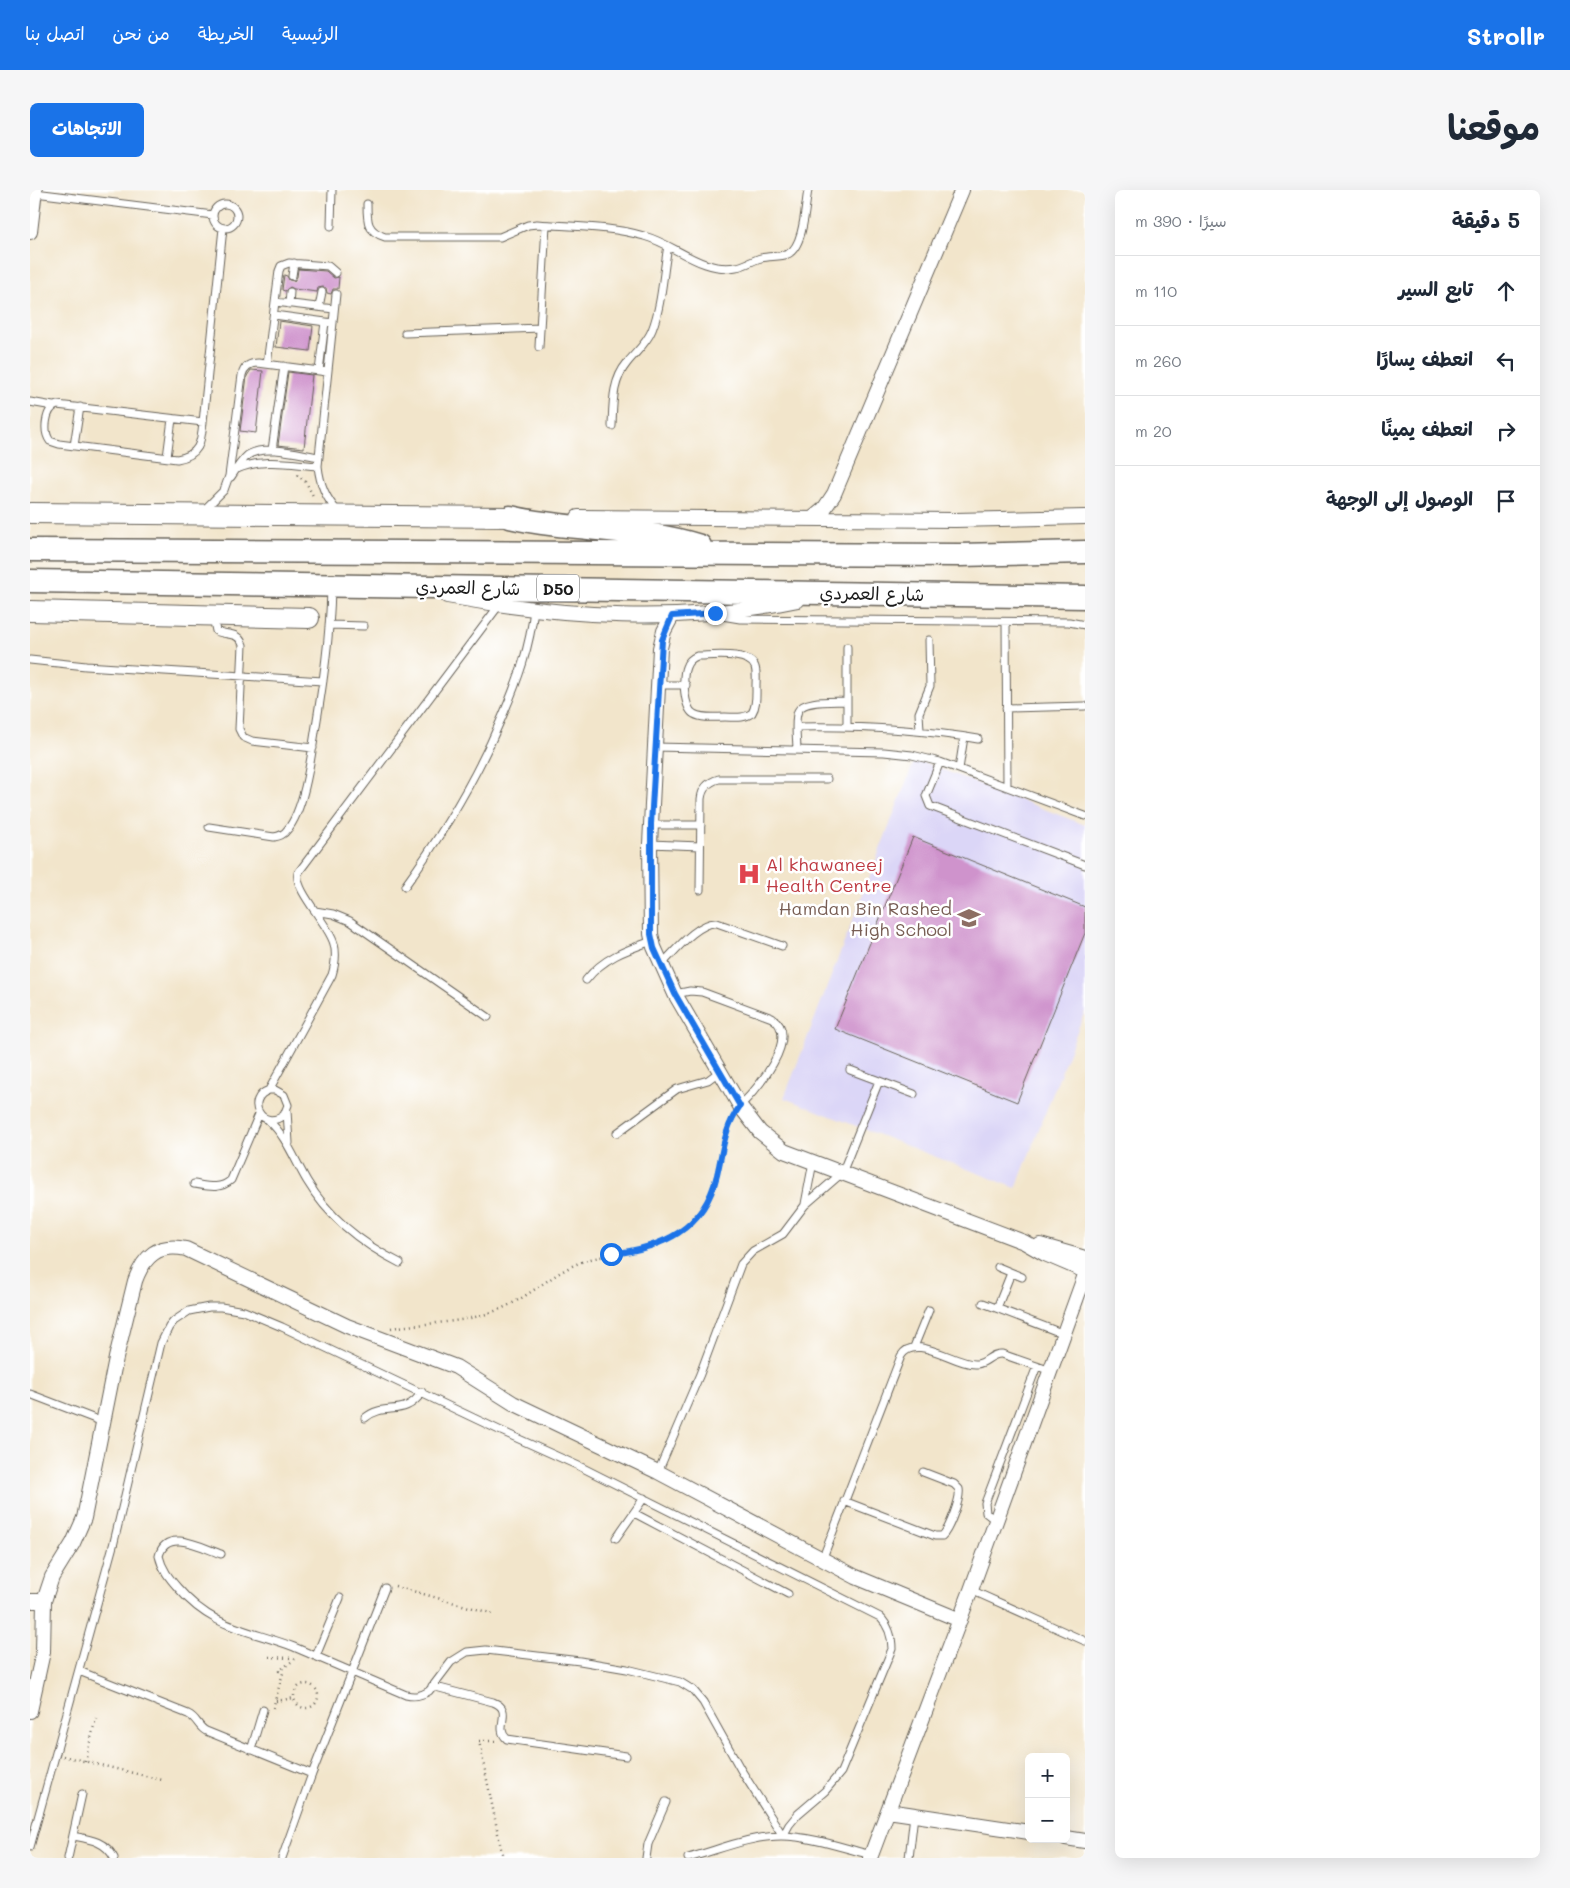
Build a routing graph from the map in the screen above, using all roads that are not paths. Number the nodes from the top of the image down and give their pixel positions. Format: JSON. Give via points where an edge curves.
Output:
{"nodes":[{"id":1,"x":332,"y":190,"type":"edge"},
{"id":2,"x":808,"y":190,"type":"edge"},
{"id":3,"x":35,"y":191,"type":"edge"},
{"id":4,"x":960,"y":191,"type":"edge"},
{"id":5,"x":367,"y":204,"type":"dead end"},
{"id":6,"x":213,"y":215,"type":"junction"},
{"id":7,"x":546,"y":225,"type":"junction"},
{"id":8,"x":331,"y":226,"type":"dead end"},
{"id":9,"x":223,"y":228,"type":"junction"},
{"id":10,"x":30,"y":232,"type":"edge"},
{"id":11,"x":668,"y":246,"type":"junction"},
{"id":12,"x":294,"y":263,"type":"junction"},
{"id":13,"x":336,"y":273,"type":"dead end"},
{"id":14,"x":292,"y":276,"type":"dead end"},
{"id":15,"x":290,"y":292,"type":"dead end"},
{"id":16,"x":322,"y":292,"type":"dead end"},
{"id":17,"x":336,"y":294,"type":"dead end"},
{"id":18,"x":275,"y":302,"type":"junction"},
{"id":19,"x":289,"y":304,"type":"junction"},
{"id":20,"x":319,"y":307,"type":"junction"},
{"id":21,"x":334,"y":309,"type":"junction"},
{"id":22,"x":274,"y":315,"type":"junction"},
{"id":23,"x":329,"y":323,"type":"junction"},
{"id":24,"x":540,"y":328,"type":"junction"},
{"id":25,"x":405,"y":333,"type":"dead end"},
{"id":26,"x":539,"y":346,"type":"dead end"},
{"id":27,"x":267,"y":364,"type":"junction"},
{"id":28,"x":284,"y":366,"type":"junction"},
{"id":29,"x":323,"y":371,"type":"junction"},
{"id":30,"x":30,"y":402,"type":"edge"},
{"id":31,"x":53,"y":406,"type":"junction"},
{"id":32,"x":80,"y":407,"type":"junction"},
{"id":33,"x":172,"y":419,"type":"junction"},
{"id":34,"x":203,"y":422,"type":"junction"},
{"id":35,"x":612,"y":426,"type":"dead end"},
{"id":36,"x":74,"y":446,"type":"junction"},
{"id":37,"x":272,"y":450,"type":"junction"},
{"id":38,"x":318,"y":457,"type":"junction"},
{"id":39,"x":167,"y":458,"type":"junction"},
{"id":40,"x":318,"y":466,"type":"junction"},
{"id":41,"x":236,"y":469,"type":"junction"},
{"id":42,"x":227,"y":483,"type":"junction"},
{"id":43,"x":834,"y":494,"type":"junction"},
{"id":44,"x":30,"y":514,"type":"edge"},
{"id":45,"x":200,"y":515,"type":"junction"},
{"id":46,"x":342,"y":516,"type":"junction"},
{"id":47,"x":510,"y":517,"type":"junction"},
{"id":48,"x":1085,"y":517,"type":"edge"},
{"id":49,"x":812,"y":519,"type":"junction"},
{"id":50,"x":852,"y":520,"type":"junction"},
{"id":51,"x":30,"y":550,"type":"edge"},
{"id":52,"x":1085,"y":552,"type":"edge"},
{"id":53,"x":722,"y":554,"type":"junction"},
{"id":54,"x":32,"y":582,"type":"edge"},
{"id":55,"x":331,"y":585,"type":"junction"},
{"id":56,"x":400,"y":586,"type":"junction"},
{"id":57,"x":826,"y":592,"type":"junction"},
{"id":58,"x":1085,"y":597,"type":"edge"},
{"id":59,"x":500,"y":604,"type":"junction"},
{"id":60,"x":534,"y":609,"type":"junction"},
{"id":61,"x":30,"y":611,"type":"edge"},
{"id":62,"x":715,"y":613,"type":"junction"},
{"id":63,"x":213,"y":616,"type":"junction"},
{"id":64,"x":672,"y":616,"type":"junction"},
{"id":65,"x":309,"y":618,"type":"dead end"},
{"id":66,"x":1006,"y":622,"type":"junction"},
{"id":67,"x":330,"y":625,"type":"junction"},
{"id":68,"x":1085,"y":625,"type":"edge"},
{"id":69,"x":364,"y":626,"type":"dead end"},
{"id":70,"x":929,"y":640,"type":"dead end"},
{"id":71,"x":848,"y":647,"type":"dead end"},
{"id":72,"x":30,"y":660,"type":"edge"},
{"id":73,"x":242,"y":676,"type":"junction"},
{"id":74,"x":323,"y":681,"type":"junction"},
{"id":75,"x":659,"y":685,"type":"junction"},
{"id":76,"x":686,"y":685,"type":"junction"},
{"id":77,"x":847,"y":702,"type":"junction"},
{"id":78,"x":1085,"y":706,"type":"edge"},
{"id":79,"x":1006,"y":708,"type":"junction"},
{"id":80,"x":797,"y":726,"type":"junction"},
{"id":81,"x":847,"y":726,"type":"junction"},
{"id":82,"x":920,"y":730,"type":"junction"},
{"id":83,"x":964,"y":737,"type":"junction"},
{"id":84,"x":978,"y":739,"type":"dead end"},
{"id":85,"x":656,"y":747,"type":"junction"},
{"id":86,"x":313,"y":748,"type":"junction"},
{"id":87,"x":797,"y":750,"type":"junction"},
{"id":88,"x":940,"y":762,"type":"junction"},
{"id":89,"x":960,"y":769,"type":"junction"},
{"id":90,"x":827,"y":779,"type":"dead end"},
{"id":91,"x":1007,"y":786,"type":"junction"},
{"id":92,"x":1085,"y":816,"type":"edge"},
{"id":93,"x":651,"y":824,"type":"junction"},
{"id":94,"x":701,"y":825,"type":"junction"},
{"id":95,"x":209,"y":827,"type":"dead end"},
{"id":96,"x":650,"y":844,"type":"junction"},
{"id":97,"x":700,"y":846,"type":"junction"},
{"id":98,"x":1085,"y":865,"type":"edge"},
{"id":99,"x":405,"y":886,"type":"dead end"},
{"id":100,"x":700,"y":890,"type":"dead end"},
{"id":101,"x":315,"y":911,"type":"junction"},
{"id":102,"x":652,"y":941,"type":"junction"},
{"id":103,"x":782,"y":946,"type":"dead end"},
{"id":104,"x":662,"y":964,"type":"junction"},
{"id":105,"x":586,"y":980,"type":"dead end"},
{"id":106,"x":675,"y":994,"type":"junction"},
{"id":107,"x":488,"y":1017,"type":"dead end"},
{"id":108,"x":850,"y":1070,"type":"dead end"},
{"id":109,"x":720,"y":1071,"type":"junction"},
{"id":110,"x":879,"y":1081,"type":"junction"},
{"id":111,"x":269,"y":1090,"type":"junction"},
{"id":112,"x":914,"y":1094,"type":"dead end"},
{"id":113,"x":740,"y":1106,"type":"junction"},
{"id":114,"x":287,"y":1110,"type":"junction"},
{"id":115,"x":259,"y":1114,"type":"junction"},
{"id":116,"x":267,"y":1120,"type":"junction"},
{"id":117,"x":617,"y":1133,"type":"dead end"},
{"id":118,"x":289,"y":1146,"type":"junction"},
{"id":119,"x":813,"y":1162,"type":"junction"},
{"id":120,"x":842,"y":1173,"type":"junction"},
{"id":121,"x":194,"y":1184,"type":"dead end"},
{"id":122,"x":805,"y":1205,"type":"junction"},
{"id":123,"x":1024,"y":1242,"type":"junction"},
{"id":124,"x":1085,"y":1258,"type":"edge"},
{"id":125,"x":400,"y":1263,"type":"dead end"},
{"id":126,"x":998,"y":1267,"type":"dead end"},
{"id":127,"x":1085,"y":1270,"type":"edge"},
{"id":128,"x":1011,"y":1272,"type":"junction"},
{"id":129,"x":1085,"y":1276,"type":"edge"},
{"id":130,"x":1022,"y":1277,"type":"dead end"},
{"id":131,"x":983,"y":1303,"type":"dead end"},
{"id":132,"x":997,"y":1308,"type":"junction"},
{"id":133,"x":929,"y":1310,"type":"dead end"},
{"id":134,"x":1064,"y":1334,"type":"junction"},
{"id":135,"x":914,"y":1347,"type":"junction"},
{"id":136,"x":1037,"y":1366,"type":"junction"},
{"id":137,"x":1051,"y":1371,"type":"junction"},
{"id":138,"x":422,"y":1392,"type":"junction"},
{"id":139,"x":30,"y":1394,"type":"edge"},
{"id":140,"x":365,"y":1418,"type":"dead end"},
{"id":141,"x":103,"y":1422,"type":"junction"},
{"id":142,"x":658,"y":1472,"type":"junction"},
{"id":143,"x":923,"y":1472,"type":"dead end"},
{"id":144,"x":644,"y":1498,"type":"junction"},
{"id":145,"x":844,"y":1501,"type":"junction"},
{"id":146,"x":634,"y":1513,"type":"junction"},
{"id":147,"x":995,"y":1520,"type":"junction"},
{"id":148,"x":616,"y":1538,"type":"dead end"},
{"id":149,"x":221,"y":1554,"type":"dead end"},
{"id":150,"x":822,"y":1560,"type":"junction"},
{"id":151,"x":385,"y":1588,"type":"road end"},
{"id":152,"x":971,"y":1590,"type":"junction"},
{"id":153,"x":788,"y":1594,"type":"dead end"},
{"id":154,"x":340,"y":1598,"type":"dead end"},
{"id":155,"x":37,"y":1601,"type":"edge"},
{"id":156,"x":960,"y":1620,"type":"junction"},
{"id":157,"x":1085,"y":1641,"type":"edge"},
{"id":158,"x":316,"y":1656,"type":"junction"},
{"id":159,"x":79,"y":1670,"type":"junction"},
{"id":160,"x":352,"y":1671,"type":"junction"},
{"id":161,"x":432,"y":1686,"type":"junction"},
{"id":162,"x":30,"y":1710,"type":"edge"},
{"id":163,"x":263,"y":1710,"type":"road end"},
{"id":164,"x":251,"y":1750,"type":"junction"},
{"id":165,"x":626,"y":1756,"type":"dead end"},
{"id":166,"x":312,"y":1774,"type":"junction"},
{"id":167,"x":82,"y":1794,"type":"dead end"},
{"id":168,"x":666,"y":1802,"type":"dead end"},
{"id":169,"x":888,"y":1811,"type":"junction"},
{"id":170,"x":914,"y":1815,"type":"junction"},
{"id":171,"x":1025,"y":1831,"type":"edge"},
{"id":172,"x":73,"y":1836,"type":"junction"},
{"id":173,"x":783,"y":1836,"type":"junction"},
{"id":174,"x":1070,"y":1839,"type":"edge"},
{"id":175,"x":1085,"y":1841,"type":"edge"},
{"id":176,"x":30,"y":1847,"type":"edge"},
{"id":177,"x":871,"y":1857,"type":"edge"},
{"id":178,"x":68,"y":1858,"type":"edge"},
{"id":179,"x":114,"y":1858,"type":"edge"},
{"id":180,"x":282,"y":1858,"type":"edge"},
{"id":181,"x":646,"y":1858,"type":"edge"},
{"id":182,"x":688,"y":1858,"type":"edge"},
{"id":183,"x":909,"y":1858,"type":"edge"}],
"edges":[{"from":1,"to":8,"type":"lane"},
{"from":2,"to":11,"type":"lane","via":[[800,237],[794,250],[788,254],[730,268],[703,264]]},
{"from":3,"to":6,"type":"lane"},
{"from":3,"to":10,"type":"street"},
{"from":4,"to":43,"type":"street"},
{"from":5,"to":7,"type":"lane","via":[[369,226],[376,234],[385,237],[500,237],[528,225]]},
{"from":6,"to":9,"type":"lane","via":[[215,223]]},
{"from":6,"to":9,"type":"lane","via":[[220,205],[233,207],[234,223]]},
{"from":7,"to":11,"type":"lane","via":[[625,231],[647,236]]},
{"from":7,"to":24,"type":"lane"},
{"from":9,"to":34,"type":"lane"},
{"from":11,"to":35,"type":"lane","via":[[652,330],[620,374],[614,396]]},
{"from":12,"to":13,"type":"lane","via":[[331,267]]},
{"from":12,"to":14,"type":"lane"},
{"from":12,"to":18,"type":"lane","via":[[286,263],[280,268]]},
{"from":15,"to":19,"type":"lane"},
{"from":16,"to":20,"type":"lane"},
{"from":17,"to":21,"type":"lane"},
{"from":18,"to":19,"type":"lane"},
{"from":18,"to":22,"type":"lane"},
{"from":19,"to":20,"type":"lane"},
{"from":20,"to":21,"type":"lane"},
{"from":21,"to":23,"type":"lane"},
{"from":22,"to":23,"type":"lane"},
{"from":22,"to":27,"type":"lane"},
{"from":23,"to":29,"type":"lane"},
{"from":24,"to":25,"type":"lane"},
{"from":24,"to":26,"type":"lane"},
{"from":27,"to":28,"type":"lane"},
{"from":27,"to":42,"type":"lane","via":[[249,364],[244,371]]},
{"from":28,"to":29,"type":"lane"},
{"from":28,"to":37,"type":"lane"},
{"from":29,"to":38,"type":"lane"},
{"from":30,"to":31,"type":"lane"},
{"from":31,"to":32,"type":"lane"},
{"from":31,"to":36,"type":"lane","via":[[49,412],[47,437],[54,443]]},
{"from":32,"to":33,"type":"lane"},
{"from":32,"to":36,"type":"lane"},
{"from":33,"to":34,"type":"lane"},
{"from":33,"to":39,"type":"lane"},
{"from":34,"to":39,"type":"lane","via":[[200,445],[194,452],[177,459]]},
{"from":36,"to":39,"type":"lane"},
{"from":37,"to":38,"type":"lane"},
{"from":37,"to":41,"type":"lane","via":[[254,452]]},
{"from":38,"to":40,"type":"lane"},
{"from":40,"to":41,"type":"lane","via":[[265,462]]},
{"from":40,"to":46,"type":"lane","via":[[325,494]]},
{"from":41,"to":42,"type":"lane"},
{"from":42,"to":45,"type":"lane"},
{"from":43,"to":49,"type":"street"},
{"from":43,"to":50,"type":"street","via":[[839,506]]},
{"from":44,"to":45,"type":"street"},
{"from":45,"to":46,"type":"street"},
{"from":46,"to":47,"type":"street"},
{"from":47,"to":49,"type":"street"},
{"from":47,"to":53,"type":"main road","via":[[544,524],[663,536]]},
{"from":48,"to":50,"type":"street"},
{"from":49,"to":50,"type":"street"},
{"from":51,"to":53,"type":"main road","name":"شارع العمردي","number":"D50"},
{"from":52,"to":53,"type":"main road","name":"شارع العمردي","number":"D50"},
{"from":54,"to":55,"type":"main road","name":"شارع العمردي","number":"D50"},
{"from":55,"to":56,"type":"main road","name":"شارع العمردي","number":"D50"},
{"from":55,"to":67,"type":"lane"},
{"from":56,"to":57,"type":"main road","name":"شارع العمردي","number":"D50"},
{"from":56,"to":59,"type":"street"},
{"from":57,"to":58,"type":"main road","name":"شارع العمردي","number":"D50"},
{"from":57,"to":62,"type":"street","via":[[771,606]]},
{"from":59,"to":60,"type":"street"},
{"from":59,"to":101,"type":"lane","via":[[298,873],[299,885]]},
{"from":60,"to":64,"type":"street","via":[[589,615]]},
{"from":60,"to":99,"type":"lane","via":[[520,676],[488,750],[456,810]]},
{"from":61,"to":63,"type":"street"},
{"from":62,"to":64,"type":"street"},
{"from":62,"to":66,"type":"lane","via":[[740,618]]},
{"from":63,"to":65,"type":"street"},
{"from":63,"to":73,"type":"lane","via":[[216,631],[235,635],[241,641]]},
{"from":64,"to":75,"type":"street","via":[[662,640]]},
{"from":66,"to":68,"type":"lane","via":[[1075,622]]},
{"from":66,"to":79,"type":"lane"},
{"from":67,"to":69,"type":"lane"},
{"from":67,"to":74,"type":"lane"},
{"from":70,"to":82,"type":"lane","via":[[930,686],[919,712]]},
{"from":71,"to":77,"type":"lane"},
{"from":72,"to":73,"type":"lane"},
{"from":73,"to":74,"type":"lane"},
{"from":73,"to":86,"type":"lane","via":[[239,729],[243,737],[252,741]]},
{"from":74,"to":86,"type":"lane"},
{"from":75,"to":76,"type":"lane"},
{"from":75,"to":85,"type":"street"},
{"from":76,"to":76,"type":"lane","via":[[687,705],[696,715],[745,717],[755,706],[756,669],[752,661],[743,656],[693,658],[686,666]]},
{"from":77,"to":80,"type":"lane","via":[[803,705],[797,714]]},
{"from":77,"to":81,"type":"lane"},
{"from":78,"to":79,"type":"lane"},
{"from":79,"to":91,"type":"lane"},
{"from":80,"to":81,"type":"lane"},
{"from":80,"to":87,"type":"lane"},
{"from":81,"to":82,"type":"lane"},
{"from":82,"to":83,"type":"lane"},
{"from":83,"to":84,"type":"lane"},
{"from":83,"to":89,"type":"lane"},
{"from":85,"to":87,"type":"lane"},
{"from":85,"to":93,"type":"street"},
{"from":86,"to":95,"type":"lane","via":[[300,802],[290,827],[283,834],[274,837]]},
{"from":87,"to":88,"type":"lane","via":[[898,753]]},
{"from":88,"to":89,"type":"lane"},
{"from":88,"to":98,"type":"lane","via":[[926,796],[930,806]]},
{"from":89,"to":91,"type":"lane"},
{"from":90,"to":94,"type":"lane","via":[[713,780],[702,793]]},
{"from":91,"to":92,"type":"lane"},
{"from":93,"to":94,"type":"lane"},
{"from":93,"to":96,"type":"street"},
{"from":94,"to":97,"type":"lane"},
{"from":96,"to":97,"type":"lane"},
{"from":96,"to":102,"type":"street"},
{"from":97,"to":100,"type":"lane"},
{"from":101,"to":107,"type":"lane","via":[[350,921]]},
{"from":101,"to":111,"type":"lane","via":[[334,945],[335,965]]},
{"from":102,"to":104,"type":"street"},
{"from":102,"to":105,"type":"lane","via":[[608,959]]},
{"from":103,"to":104,"type":"lane","via":[[709,923]]},
{"from":104,"to":106,"type":"street"},
{"from":106,"to":109,"type":"street"},
{"from":106,"to":113,"type":"lane","via":[[702,992],[772,1018],[780,1026],[783,1036],[776,1056],[761,1083]]},
{"from":108,"to":110,"type":"lane"},
{"from":109,"to":113,"type":"street"},
{"from":109,"to":117,"type":"lane","via":[[708,1080],[677,1089]]},
{"from":110,"to":112,"type":"lane"},
{"from":110,"to":120,"type":"lane"},
{"from":111,"to":114,"type":"lane","via":[[284,1095]]},
{"from":111,"to":115,"type":"lane","via":[[258,1099]]},
{"from":113,"to":119,"type":"street","via":[[760,1132],[776,1146]]},
{"from":114,"to":116,"type":"lane","via":[[279,1119]]},
{"from":114,"to":118,"type":"lane"},
{"from":115,"to":116,"type":"lane"},
{"from":115,"to":121,"type":"lane","via":[[231,1180],[218,1187]]},
{"from":116,"to":118,"type":"lane"},
{"from":118,"to":125,"type":"lane","via":[[308,1183],[333,1216],[364,1243]]},
{"from":119,"to":120,"type":"street"},
{"from":119,"to":122,"type":"lane"},
{"from":120,"to":122,"type":"lane"},
{"from":120,"to":123,"type":"street"},
{"from":122,"to":142,"type":"lane","via":[[783,1234],[753,1251],[741,1264],[700,1374]]},
{"from":123,"to":124,"type":"street"},
{"from":123,"to":127,"type":"street"},
{"from":126,"to":128,"type":"lane"},
{"from":128,"to":130,"type":"lane"},
{"from":128,"to":132,"type":"lane"},
{"from":129,"to":134,"type":"street"},
{"from":131,"to":132,"type":"lane"},
{"from":132,"to":134,"type":"lane"},
{"from":133,"to":135,"type":"lane"},
{"from":134,"to":137,"type":"street"},
{"from":135,"to":136,"type":"lane","via":[[973,1364],[998,1354]]},
{"from":135,"to":145,"type":"lane","via":[[900,1356]]},
{"from":136,"to":137,"type":"lane"},
{"from":136,"to":147,"type":"lane","via":[[985,1503],[986,1513]]},
{"from":137,"to":147,"type":"street"},
{"from":138,"to":140,"type":"lane","via":[[409,1406],[379,1410]]},
{"from":138,"to":144,"type":"lane"},
{"from":138,"to":159,"type":"lane","via":[[244,1311],[203,1308],[189,1311],[174,1321],[161,1343],[114,1542]]},
{"from":139,"to":141,"type":"lane"},
{"from":141,"to":142,"type":"street","via":[[135,1280],[143,1262],[155,1252],[178,1247],[368,1334],[456,1367],[513,1403]]},
{"from":141,"to":155,"type":"street","via":[[84,1518],[73,1543]]},
{"from":142,"to":150,"type":"street"},
{"from":143,"to":145,"type":"lane","via":[[959,1489],[942,1536]]},
{"from":144,"to":146,"type":"lane"},
{"from":144,"to":173,"type":"lane","via":[[875,1613],[888,1627],[892,1642],[890,1656],[845,1766],[831,1785],[793,1819]]},
{"from":145,"to":150,"type":"lane"},
{"from":146,"to":148,"type":"lane"},
{"from":146,"to":153,"type":"lane"},
{"from":147,"to":152,"type":"street"},
{"from":149,"to":158,"type":"lane","via":[[178,1540],[167,1542],[159,1556],[169,1578],[202,1612],[228,1626]]},
{"from":150,"to":156,"type":"street","via":[[891,1593]]},
{"from":151,"to":160,"type":"lane"},
{"from":152,"to":156,"type":"street"},
{"from":152,"to":157,"type":"lane"},
{"from":154,"to":158,"type":"lane"},
{"from":155,"to":162,"type":"street","via":[[43,1652]]},
{"from":156,"to":169,"type":"street"},
{"from":158,"to":160,"type":"lane"},
{"from":159,"to":164,"type":"lane","via":[[188,1714],[204,1730]]},
{"from":159,"to":176,"type":"lane"},
{"from":160,"to":161,"type":"lane","via":[[412,1697],[424,1694]]},
{"from":160,"to":166,"type":"lane"},
{"from":161,"to":165,"type":"lane","via":[[500,1705],[504,1711],[502,1731],[507,1739]]},
{"from":161,"to":173,"type":"lane","via":[[451,1662],[476,1650],[580,1661],[680,1682],[703,1702]]},
{"from":163,"to":164,"type":"lane"},
{"from":164,"to":166,"type":"lane"},
{"from":166,"to":180,"type":"lane"},
{"from":167,"to":172,"type":"lane"},
{"from":168,"to":181,"type":"lane","via":[[648,1844]]},
{"from":169,"to":170,"type":"street"},
{"from":169,"to":177,"type":"street"},
{"from":170,"to":171,"type":"street"},
{"from":170,"to":183,"type":"lane"},
{"from":172,"to":178,"type":"lane"},
{"from":172,"to":179,"type":"lane","via":[[102,1844]]},
{"from":173,"to":177,"type":"lane"},
{"from":173,"to":182,"type":"lane","via":[[760,1838]]},
{"from":174,"to":175,"type":"street"}]}
